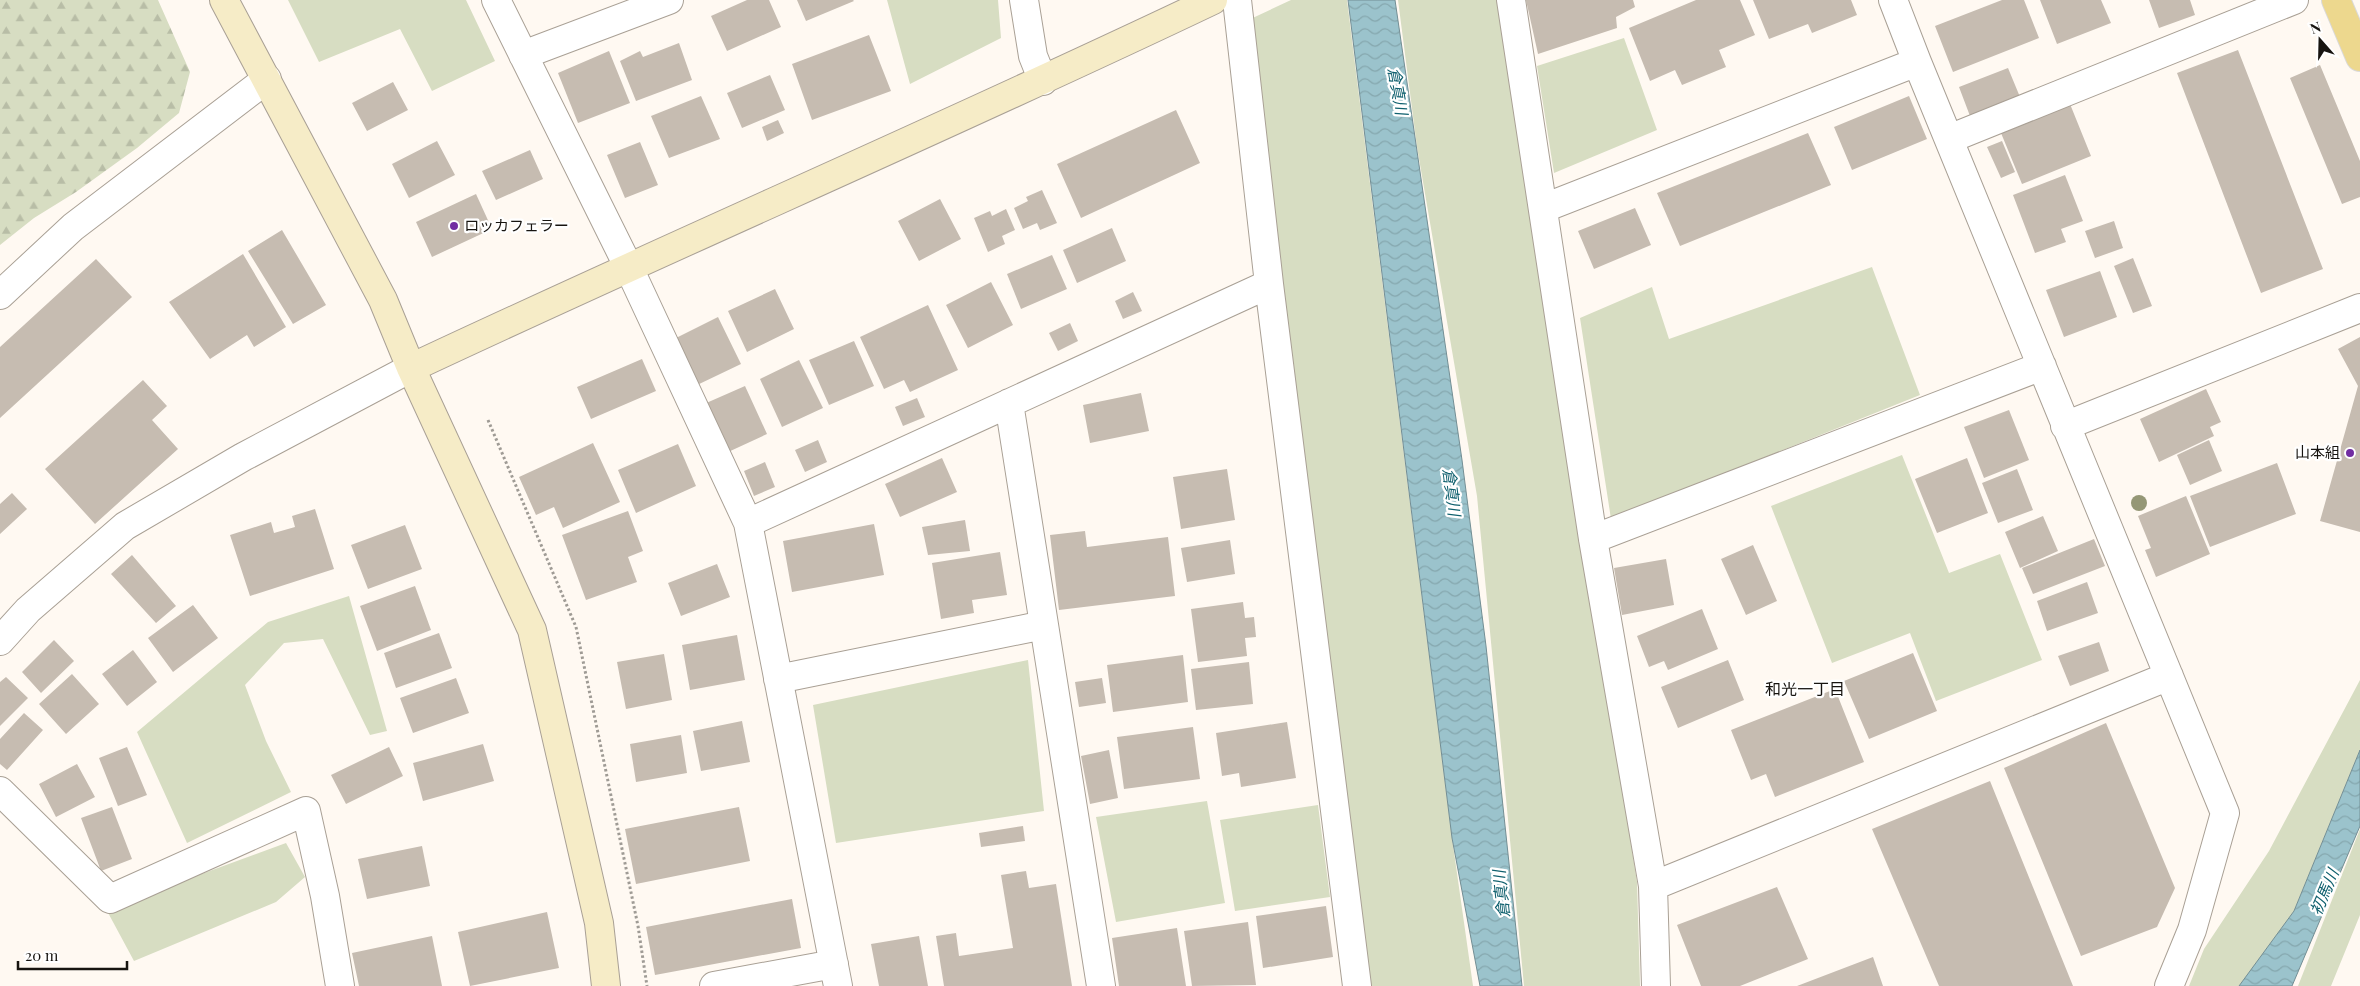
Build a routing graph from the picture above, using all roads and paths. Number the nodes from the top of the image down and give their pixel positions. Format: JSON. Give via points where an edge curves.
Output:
{"nodes":[{"id":1,"x":224,"y":0,"type":"edge"},
{"id":2,"x":496,"y":0,"type":"edge"},
{"id":3,"x":669,"y":0,"type":"edge"},
{"id":4,"x":1024,"y":0,"type":"edge"},
{"id":5,"x":1213,"y":0,"type":"edge"},
{"id":6,"x":1237,"y":0,"type":"edge"},
{"id":7,"x":1511,"y":0,"type":"edge"},
{"id":8,"x":1893,"y":0,"type":"edge"},
{"id":9,"x":2294,"y":0,"type":"edge"},
{"id":10,"x":2336,"y":0,"type":"edge"},
{"id":11,"x":523,"y":55,"type":"junction"},
{"id":12,"x":2360,"y":57,"type":"edge"},
{"id":13,"x":1917,"y":62,"type":"junction"},
{"id":14,"x":267,"y":79,"type":"junction"},
{"id":15,"x":1043,"y":81,"type":"junction"},
{"id":16,"x":1949,"y":139,"type":"junction"},
{"id":17,"x":1544,"y":208,"type":"junction"},
{"id":18,"x":628,"y":266,"type":"junction"},
{"id":19,"x":1269,"y":284,"type":"junction"},
{"id":20,"x":0,"y":295,"type":"edge"},
{"id":21,"x":2360,"y":308,"type":"edge"},
{"id":22,"x":2042,"y":366,"type":"junction"},
{"id":23,"x":411,"y":368,"type":"junction"},
{"id":24,"x":1009,"y":403,"type":"junction"},
{"id":25,"x":2065,"y":426,"type":"junction"},
{"id":26,"x":748,"y":523,"type":"junction"},
{"id":27,"x":1593,"y":539,"type":"junction"},
{"id":28,"x":1044,"y":625,"type":"junction"},
{"id":29,"x":0,"y":641,"type":"edge"},
{"id":30,"x":2169,"y":676,"type":"junction"},
{"id":31,"x":778,"y":679,"type":"junction"},
{"id":32,"x":0,"y":791,"type":"edge"},
{"id":33,"x":1653,"y":886,"type":"junction"},
{"id":34,"x":836,"y":975,"type":"edge"},
{"id":35,"x":340,"y":986,"type":"edge"},
{"id":36,"x":606,"y":986,"type":"edge"},
{"id":37,"x":714,"y":986,"type":"edge"},
{"id":38,"x":1101,"y":986,"type":"edge"},
{"id":39,"x":1357,"y":986,"type":"edge"},
{"id":40,"x":1656,"y":986,"type":"edge"},
{"id":41,"x":2168,"y":986,"type":"edge"}],
"edges":[{"from":1,"to":14,"type":"street"},
{"from":2,"to":11,"type":"street"},
{"from":3,"to":11,"type":"street"},
{"from":4,"to":15,"type":"street","via":[[1033,56]]},
{"from":5,"to":15,"type":"street"},
{"from":6,"to":19,"type":"street"},
{"from":7,"to":17,"type":"street"},
{"from":8,"to":13,"type":"street"},
{"from":9,"to":16,"type":"street"},
{"from":10,"to":12,"type":"main road"},
{"from":11,"to":18,"type":"street"},
{"from":13,"to":16,"type":"street"},
{"from":13,"to":17,"type":"street"},
{"from":14,"to":20,"type":"street","via":[[73,227]]},
{"from":14,"to":23,"type":"street","via":[[383,300]]},
{"from":15,"to":18,"type":"street"},
{"from":16,"to":22,"type":"street"},
{"from":17,"to":27,"type":"street"},
{"from":18,"to":23,"type":"street"},
{"from":18,"to":26,"type":"street"},
{"from":19,"to":24,"type":"street"},
{"from":19,"to":39,"type":"street"},
{"from":21,"to":25,"type":"street"},
{"from":22,"to":25,"type":"street"},
{"from":22,"to":27,"type":"street"},
{"from":23,"to":29,"type":"street","via":[[243,457],[125,526],[28,610]]},
{"from":23,"to":36,"type":"street","via":[[532,630],[599,923]]},
{"from":24,"to":26,"type":"street"},
{"from":24,"to":28,"type":"street"},
{"from":25,"to":30,"type":"street"},
{"from":26,"to":31,"type":"street"},
{"from":27,"to":33,"type":"street"},
{"from":28,"to":31,"type":"street"},
{"from":28,"to":38,"type":"street"},
{"from":30,"to":33,"type":"street"},
{"from":30,"to":41,"type":"street","via":[[2225,813],[2192,930]]},
{"from":31,"to":34,"type":"street"},
{"from":32,"to":35,"type":"street","via":[[110,899],[306,811]]},
{"from":33,"to":40,"type":"street"},
{"from":34,"to":37,"type":"street"}]}
